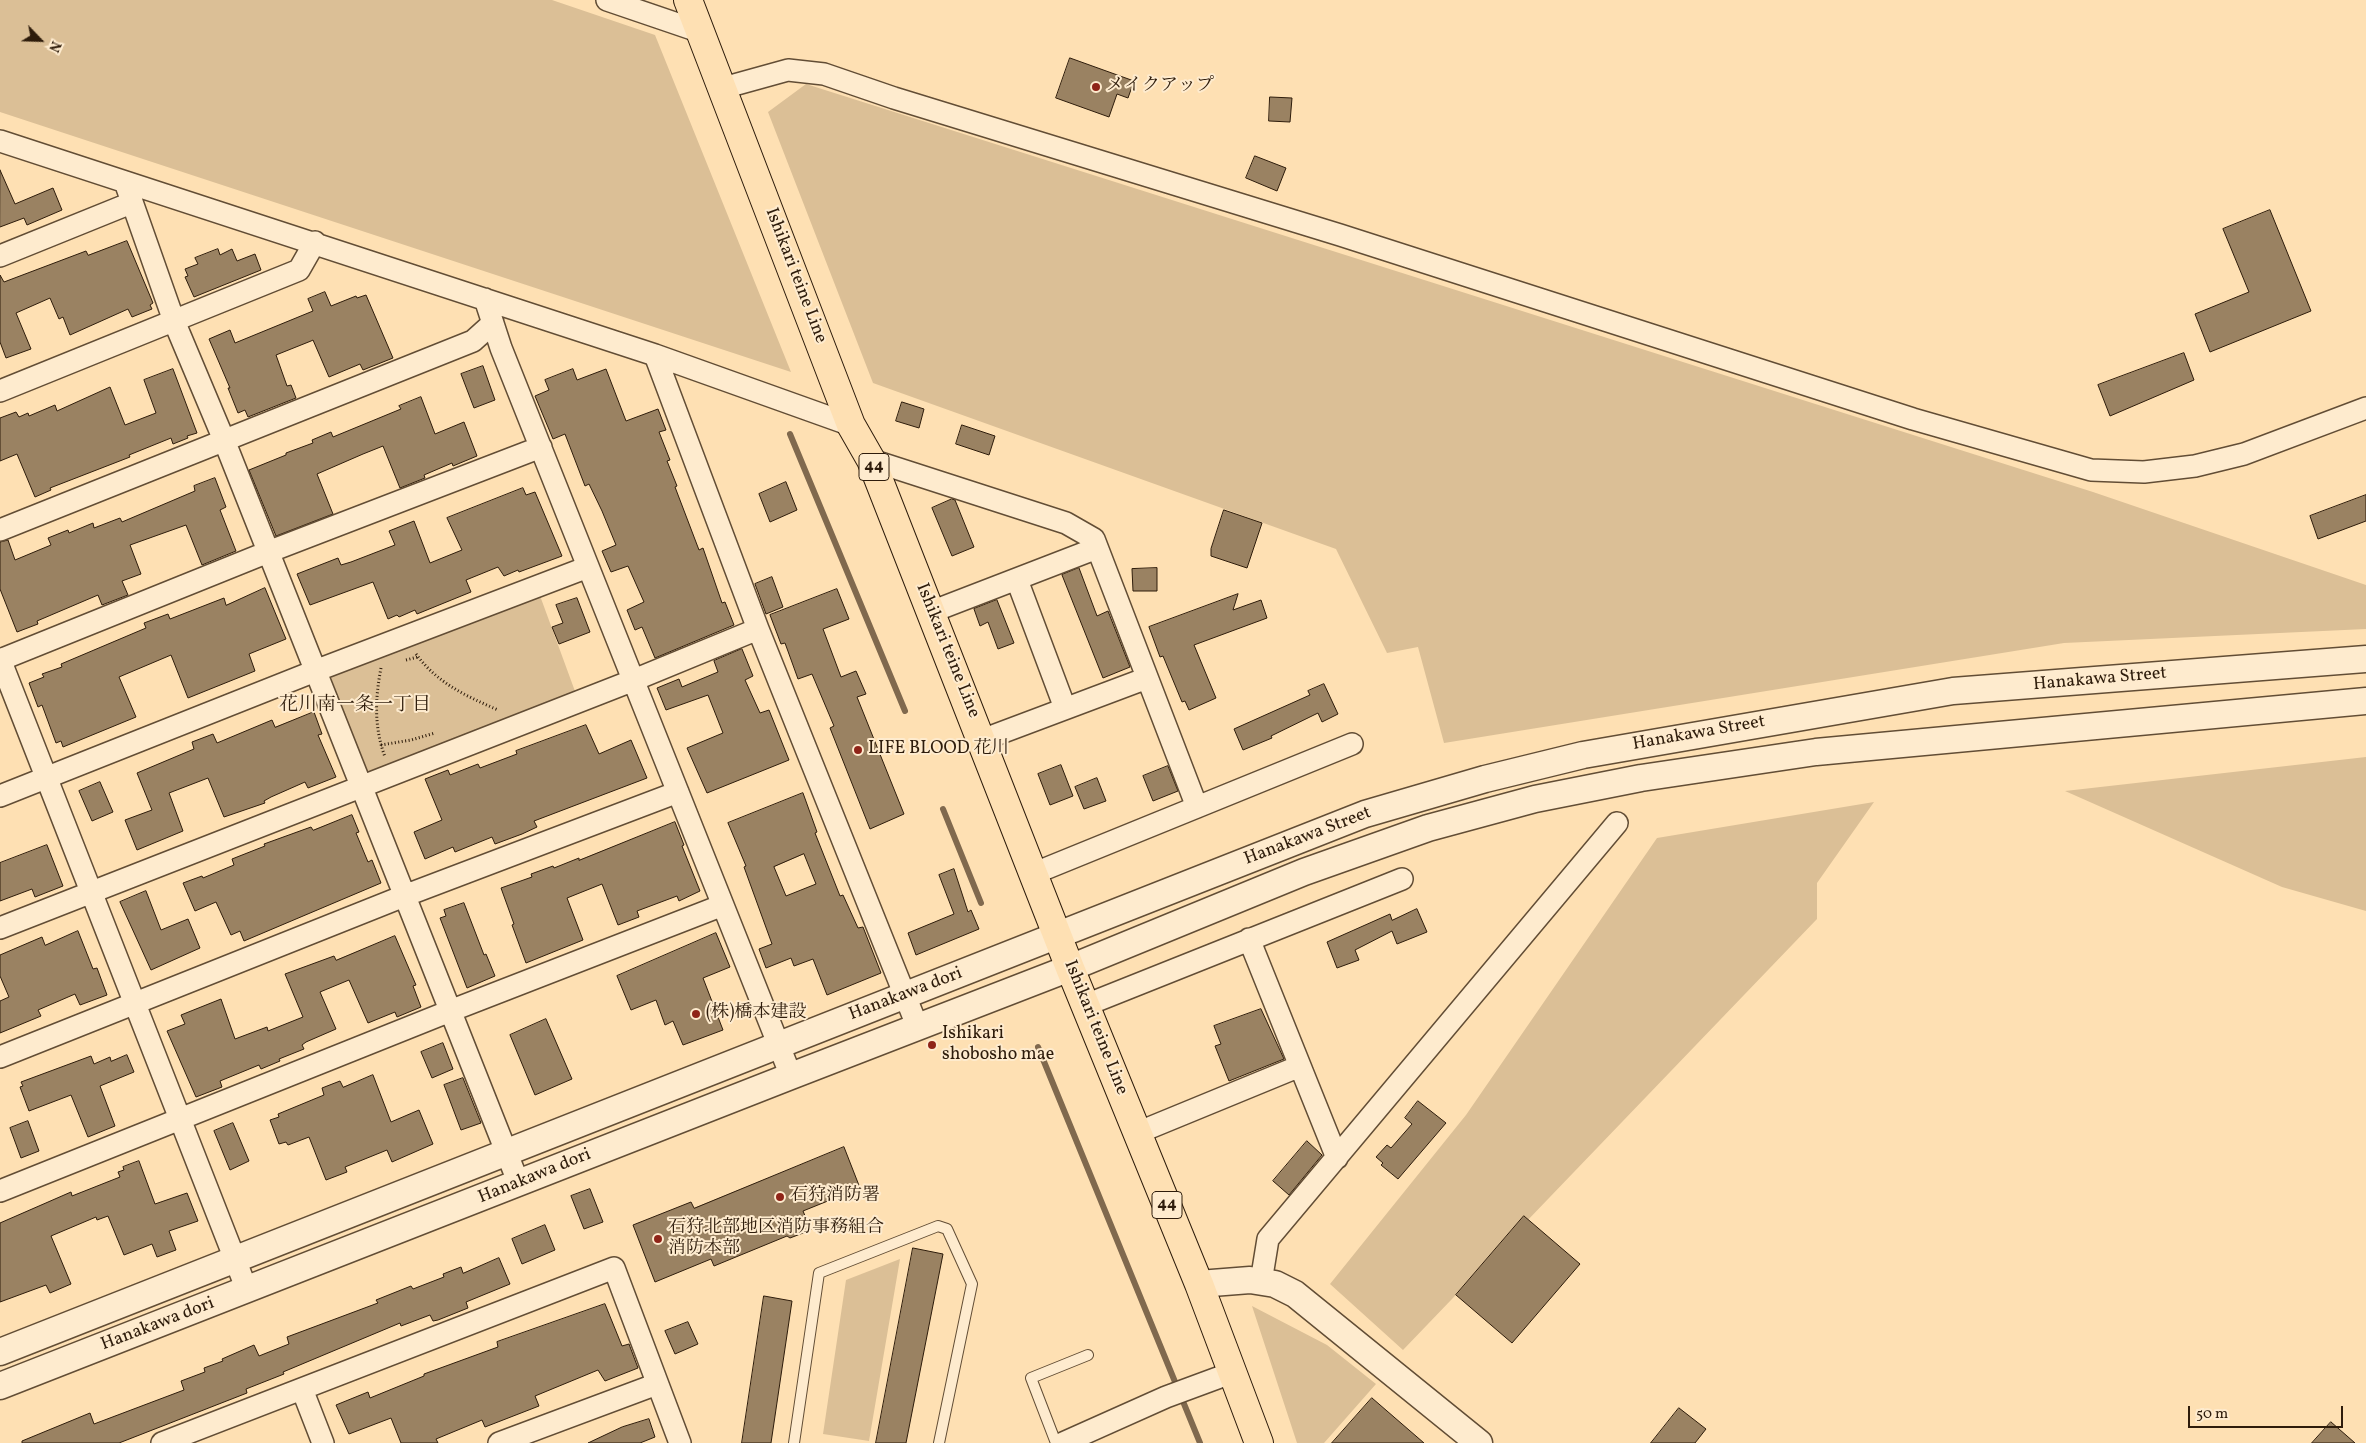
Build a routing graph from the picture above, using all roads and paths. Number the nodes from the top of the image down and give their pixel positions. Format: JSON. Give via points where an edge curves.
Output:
{"nodes":[{"id":1,"x":607,"y":0,"type":"edge"},
{"id":2,"x":688,"y":0,"type":"edge"},
{"id":3,"x":701,"y":32,"type":"junction"},
{"id":4,"x":723,"y":88,"type":"junction"},
{"id":5,"x":0,"y":140,"type":"edge"},
{"id":6,"x":125,"y":182,"type":"junction"},
{"id":7,"x":131,"y":203,"type":"junction"},
{"id":8,"x":314,"y":242,"type":"junction"},
{"id":9,"x":0,"y":256,"type":"edge"},
{"id":10,"x":485,"y":299,"type":"junction"},
{"id":11,"x":174,"y":321,"type":"junction"},
{"id":12,"x":493,"y":323,"type":"junction"},
{"id":13,"x":655,"y":355,"type":"junction"},
{"id":14,"x":0,"y":391,"type":"edge"},
{"id":15,"x":2366,"y":408,"type":"edge"},
{"id":16,"x":851,"y":425,"type":"junction"},
{"id":17,"x":224,"y":440,"type":"junction"},
{"id":18,"x":541,"y":447,"type":"junction"},
{"id":19,"x":871,"y":460,"type":"junction"},
{"id":20,"x":0,"y":530,"type":"edge"},
{"id":21,"x":1097,"y":548,"type":"junction"},
{"id":22,"x":268,"y":552,"type":"junction"},
{"id":23,"x":588,"y":567,"type":"junction"},
{"id":24,"x":1017,"y":580,"type":"junction"},
{"id":25,"x":931,"y":612,"type":"junction"},
{"id":26,"x":758,"y":628,"type":"junction"},
{"id":27,"x":404,"y":638,"type":"junction"},
{"id":28,"x":418,"y":657,"type":"junction"},
{"id":29,"x":2366,"y":659,"type":"edge"},
{"id":30,"x":0,"y":660,"type":"edge"},
{"id":31,"x":400,"y":662,"type":"dead end"},
{"id":32,"x":390,"y":665,"type":"dead end"},
{"id":33,"x":315,"y":671,"type":"junction"},
{"id":34,"x":1147,"y":678,"type":"junction"},
{"id":35,"x":634,"y":680,"type":"junction"},
{"id":36,"x":2366,"y":700,"type":"edge"},
{"id":37,"x":1065,"y":708,"type":"junction"},
{"id":38,"x":498,"y":710,"type":"junction"},
{"id":39,"x":490,"y":714,"type":"dead end"},
{"id":40,"x":514,"y":727,"type":"junction"},
{"id":41,"x":437,"y":733,"type":"dead end"},
{"id":42,"x":982,"y":740,"type":"junction"},
{"id":43,"x":1352,"y":744,"type":"dead end"},
{"id":44,"x":381,"y":745,"type":"junction"},
{"id":45,"x":386,"y":759,"type":"dead end"},
{"id":46,"x":47,"y":778,"type":"junction"},
{"id":47,"x":361,"y":787,"type":"junction"},
{"id":48,"x":678,"y":792,"type":"junction"},
{"id":49,"x":0,"y":796,"type":"edge"},
{"id":50,"x":1196,"y":807,"type":"junction"},
{"id":51,"x":1617,"y":822,"type":"dead end"},
{"id":52,"x":1034,"y":873,"type":"junction"},
{"id":53,"x":1402,"y":879,"type":"dead end"},
{"id":54,"x":92,"y":891,"type":"junction"},
{"id":55,"x":404,"y":896,"type":"junction"},
{"id":56,"x":723,"y":904,"type":"junction"},
{"id":57,"x":0,"y":928,"type":"edge"},
{"id":58,"x":1059,"y":934,"type":"junction"},
{"id":59,"x":1249,"y":939,"type":"junction"},
{"id":60,"x":1070,"y":968,"type":"junction"},
{"id":61,"x":906,"y":995,"type":"junction"},
{"id":62,"x":136,"y":1002,"type":"junction"},
{"id":63,"x":1086,"y":1004,"type":"junction"},
{"id":64,"x":450,"y":1011,"type":"junction"},
{"id":65,"x":918,"y":1028,"type":"junction"},
{"id":66,"x":779,"y":1045,"type":"junction"},
{"id":67,"x":0,"y":1057,"type":"edge"},
{"id":68,"x":1300,"y":1066,"type":"junction"},
{"id":69,"x":791,"y":1076,"type":"junction"},
{"id":70,"x":182,"y":1118,"type":"junction"},
{"id":71,"x":1137,"y":1132,"type":"junction"},
{"id":72,"x":506,"y":1152,"type":"junction"},
{"id":73,"x":1336,"y":1158,"type":"junction"},
{"id":74,"x":519,"y":1184,"type":"junction"},
{"id":75,"x":0,"y":1191,"type":"edge"},
{"id":76,"x":237,"y":1258,"type":"junction"},
{"id":77,"x":1261,"y":1282,"type":"junction"},
{"id":78,"x":1199,"y":1284,"type":"junction"},
{"id":79,"x":247,"y":1290,"type":"junction"},
{"id":80,"x":0,"y":1352,"type":"edge"},
{"id":81,"x":1088,"y":1355,"type":"dead end"},
{"id":82,"x":1231,"y":1373,"type":"junction"},
{"id":83,"x":657,"y":1384,"type":"junction"},
{"id":84,"x":0,"y":1386,"type":"edge"},
{"id":85,"x":302,"y":1389,"type":"junction"},
{"id":86,"x":168,"y":1442,"type":"edge"},
{"id":87,"x":1067,"y":1442,"type":"edge"},
{"id":88,"x":323,"y":1443,"type":"edge"},
{"id":89,"x":499,"y":1443,"type":"edge"},
{"id":90,"x":680,"y":1443,"type":"edge"},
{"id":91,"x":794,"y":1443,"type":"edge"},
{"id":92,"x":939,"y":1443,"type":"edge"},
{"id":93,"x":1259,"y":1443,"type":"edge"},
{"id":94,"x":1479,"y":1443,"type":"edge"}],
"edges":[{"from":1,"to":3,"type":"street"},
{"from":2,"to":3,"type":"main road","name":"Ishikari teine Line","number":"44"},
{"from":3,"to":4,"type":"main road","name":"Ishikari teine Line","number":"44"},
{"from":4,"to":15,"type":"street","via":[[788,70],[824,74],[1913,418],[2091,470],[2144,472],[2195,466],[2244,454]]},
{"from":4,"to":16,"type":"main road","name":"Ishikari teine Line","number":"44"},
{"from":5,"to":6,"type":"street"},
{"from":6,"to":7,"type":"street"},
{"from":6,"to":8,"type":"street"},
{"from":7,"to":9,"type":"street"},
{"from":7,"to":11,"type":"street"},
{"from":8,"to":10,"type":"street"},
{"from":8,"to":11,"type":"street","via":[[299,270]]},
{"from":10,"to":12,"type":"street"},
{"from":10,"to":13,"type":"street"},
{"from":11,"to":14,"type":"street"},
{"from":11,"to":17,"type":"street"},
{"from":12,"to":17,"type":"street","via":[[473,341]]},
{"from":12,"to":18,"type":"street"},
{"from":13,"to":16,"type":"street"},
{"from":13,"to":26,"type":"street"},
{"from":16,"to":19,"type":"main road","name":"Ishikari teine Line","number":"44"},
{"from":17,"to":20,"type":"street"},
{"from":17,"to":22,"type":"street"},
{"from":18,"to":22,"type":"street"},
{"from":18,"to":23,"type":"street"},
{"from":19,"to":21,"type":"street","via":[[1066,523],[1094,539]]},
{"from":19,"to":25,"type":"main road","name":"Ishikari teine Line","number":"44"},
{"from":21,"to":24,"type":"street"},
{"from":21,"to":34,"type":"street"},
{"from":22,"to":30,"type":"street"},
{"from":22,"to":33,"type":"street"},
{"from":23,"to":27,"type":"street"},
{"from":23,"to":35,"type":"street"},
{"from":24,"to":25,"type":"street"},
{"from":24,"to":37,"type":"street"},
{"from":25,"to":42,"type":"main road","name":"Ishikari teine Line","number":"44"},
{"from":26,"to":35,"type":"street"},
{"from":26,"to":61,"type":"street"},
{"from":27,"to":28,"type":"path"},
{"from":27,"to":33,"type":"street"},
{"from":28,"to":31,"type":"path"},
{"from":28,"to":38,"type":"path","via":[[430,672],[458,693]]},
{"from":29,"to":58,"type":"street","name":"Hanakawa Street","via":[[1953,691],[1583,755],[1365,814]]},
{"from":30,"to":46,"type":"street"},
{"from":32,"to":44,"type":"path","via":[[381,668],[376,702]]},
{"from":33,"to":46,"type":"street"},
{"from":33,"to":47,"type":"street"},
{"from":34,"to":37,"type":"street"},
{"from":34,"to":50,"type":"street"},
{"from":35,"to":40,"type":"street"},
{"from":35,"to":48,"type":"street"},
{"from":36,"to":60,"type":"street","name":"Hanakawa Street","via":[[1816,752],[1641,778],[1545,797],[1428,828],[1304,872]]},
{"from":37,"to":42,"type":"street"},
{"from":38,"to":39,"type":"path"},
{"from":38,"to":40,"type":"path","via":[[508,712]]},
{"from":40,"to":47,"type":"street"},
{"from":41,"to":44,"type":"path"},
{"from":42,"to":52,"type":"main road","name":"Ishikari teine Line","number":"44"},
{"from":43,"to":50,"type":"street"},
{"from":44,"to":45,"type":"path"},
{"from":46,"to":49,"type":"street"},
{"from":46,"to":54,"type":"street"},
{"from":47,"to":54,"type":"street"},
{"from":47,"to":55,"type":"street"},
{"from":48,"to":55,"type":"street"},
{"from":48,"to":56,"type":"street"},
{"from":50,"to":52,"type":"street"},
{"from":51,"to":73,"type":"street"},
{"from":52,"to":58,"type":"main road","name":"Ishikari teine Line","number":"44"},
{"from":53,"to":59,"type":"street"},
{"from":54,"to":57,"type":"street"},
{"from":54,"to":62,"type":"street"},
{"from":55,"to":62,"type":"street"},
{"from":55,"to":64,"type":"street"},
{"from":56,"to":64,"type":"street"},
{"from":56,"to":66,"type":"street"},
{"from":58,"to":60,"type":"main road","name":"Ishikari teine Line","number":"44"},
{"from":58,"to":61,"type":"street","name":"Hanakawa dori"},
{"from":59,"to":63,"type":"street"},
{"from":59,"to":68,"type":"street"},
{"from":60,"to":63,"type":"main road","name":"Ishikari teine Line","number":"44"},
{"from":60,"to":65,"type":"street","name":"Hanakawa dori"},
{"from":61,"to":65,"type":"street"},
{"from":61,"to":66,"type":"street","name":"Hanakawa dori"},
{"from":62,"to":67,"type":"street"},
{"from":62,"to":70,"type":"street"},
{"from":63,"to":71,"type":"main road","name":"Ishikari teine Line","number":"44"},
{"from":64,"to":70,"type":"street"},
{"from":64,"to":72,"type":"street"},
{"from":65,"to":69,"type":"street","name":"Hanakawa dori"},
{"from":66,"to":69,"type":"street"},
{"from":66,"to":72,"type":"street","name":"Hanakawa dori"},
{"from":68,"to":71,"type":"street"},
{"from":68,"to":73,"type":"street"},
{"from":69,"to":74,"type":"street","name":"Hanakawa dori"},
{"from":70,"to":75,"type":"street"},
{"from":70,"to":76,"type":"street"},
{"from":71,"to":78,"type":"main road","name":"Ishikari teine Line","number":"44"},
{"from":72,"to":74,"type":"street"},
{"from":72,"to":76,"type":"street","name":"Hanakawa dori"},
{"from":73,"to":77,"type":"street","via":[[1268,1239]]},
{"from":74,"to":79,"type":"street","name":"Hanakawa dori"},
{"from":76,"to":79,"type":"street"},
{"from":76,"to":80,"type":"street","name":"Hanakawa dori"},
{"from":77,"to":78,"type":"street"},
{"from":77,"to":94,"type":"street","via":[[1275,1284],[1295,1294]]},
{"from":78,"to":82,"type":"main road","name":"Ishikari teine Line","number":"44"},
{"from":79,"to":84,"type":"street","name":"Hanakawa dori"},
{"from":81,"to":87,"type":"lane","via":[[1031,1378]]},
{"from":82,"to":87,"type":"street","via":[[1166,1397]]},
{"from":82,"to":93,"type":"main road","name":"Ishikari teine Line","number":"44"},
{"from":83,"to":85,"type":"street","via":[[614,1268]]},
{"from":83,"to":89,"type":"street"},
{"from":83,"to":90,"type":"street"},
{"from":85,"to":86,"type":"street"},
{"from":85,"to":88,"type":"street"},
{"from":91,"to":92,"type":"lane","via":[[819,1273],[938,1226],[947,1229],[972,1284]]}]}
